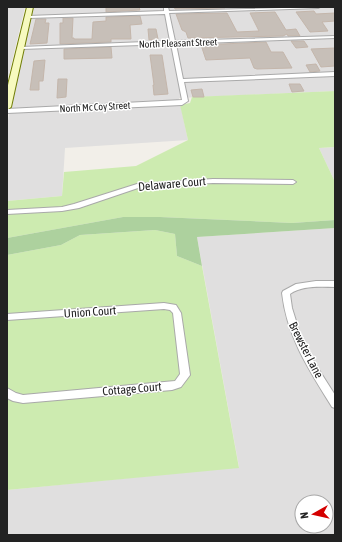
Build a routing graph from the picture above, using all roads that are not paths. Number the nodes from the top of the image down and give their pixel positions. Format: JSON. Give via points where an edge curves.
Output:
{"nodes":[{"id":1,"x":30,"y":7,"type":"edge"},
{"id":2,"x":318,"y":7,"type":"edge"},
{"id":3,"x":166,"y":10,"type":"edge"},
{"id":4,"x":28,"y":17,"type":"junction"},
{"id":5,"x":335,"y":37,"type":"edge"},
{"id":6,"x":173,"y":43,"type":"junction"},
{"id":7,"x":21,"y":48,"type":"junction"},
{"id":8,"x":335,"y":74,"type":"edge"},
{"id":9,"x":181,"y":81,"type":"junction"},
{"id":10,"x":8,"y":92,"type":"edge"},
{"id":11,"x":7,"y":107,"type":"edge"},
{"id":12,"x":7,"y":111,"type":"edge"},
{"id":13,"x":293,"y":182,"type":"dead end"},
{"id":14,"x":7,"y":212,"type":"edge"},
{"id":15,"x":335,"y":284,"type":"edge"},
{"id":16,"x":173,"y":308,"type":"joint"},
{"id":17,"x":7,"y":317,"type":"edge"},
{"id":18,"x":7,"y":392,"type":"edge"},
{"id":19,"x":335,"y":404,"type":"edge"}],
"edges":[{"from":1,"to":4,"type":"street"},
{"from":2,"to":3,"type":"street"},
{"from":3,"to":4,"type":"street"},
{"from":3,"to":6,"type":"street"},
{"from":4,"to":7,"type":"street"},
{"from":5,"to":6,"type":"street","name":"North Pleasant Street"},
{"from":6,"to":7,"type":"street","name":"North Pleasant Street"},
{"from":6,"to":9,"type":"street"},
{"from":7,"to":10,"type":"street"},
{"from":8,"to":9,"type":"street"},
{"from":9,"to":12,"type":"street","name":"North Mc Coy Street","via":[[185,99],[183,102]]},
{"from":10,"to":11,"type":"street"},
{"from":13,"to":14,"type":"street","name":"Delaware Court","via":[[220,180],[155,184],[137,186],[62,209]]},
{"from":15,"to":19,"type":"street","name":"Brewster Lane","via":[[299,286],[291,288],[286,293],[291,324]]},
{"from":16,"to":17,"type":"street","name":"Union Court","via":[[164,306]]},
{"from":16,"to":18,"type":"street","name":"Cottage Court","via":[[177,313],[185,374],[178,384],[23,399],[13,397]]}]}
